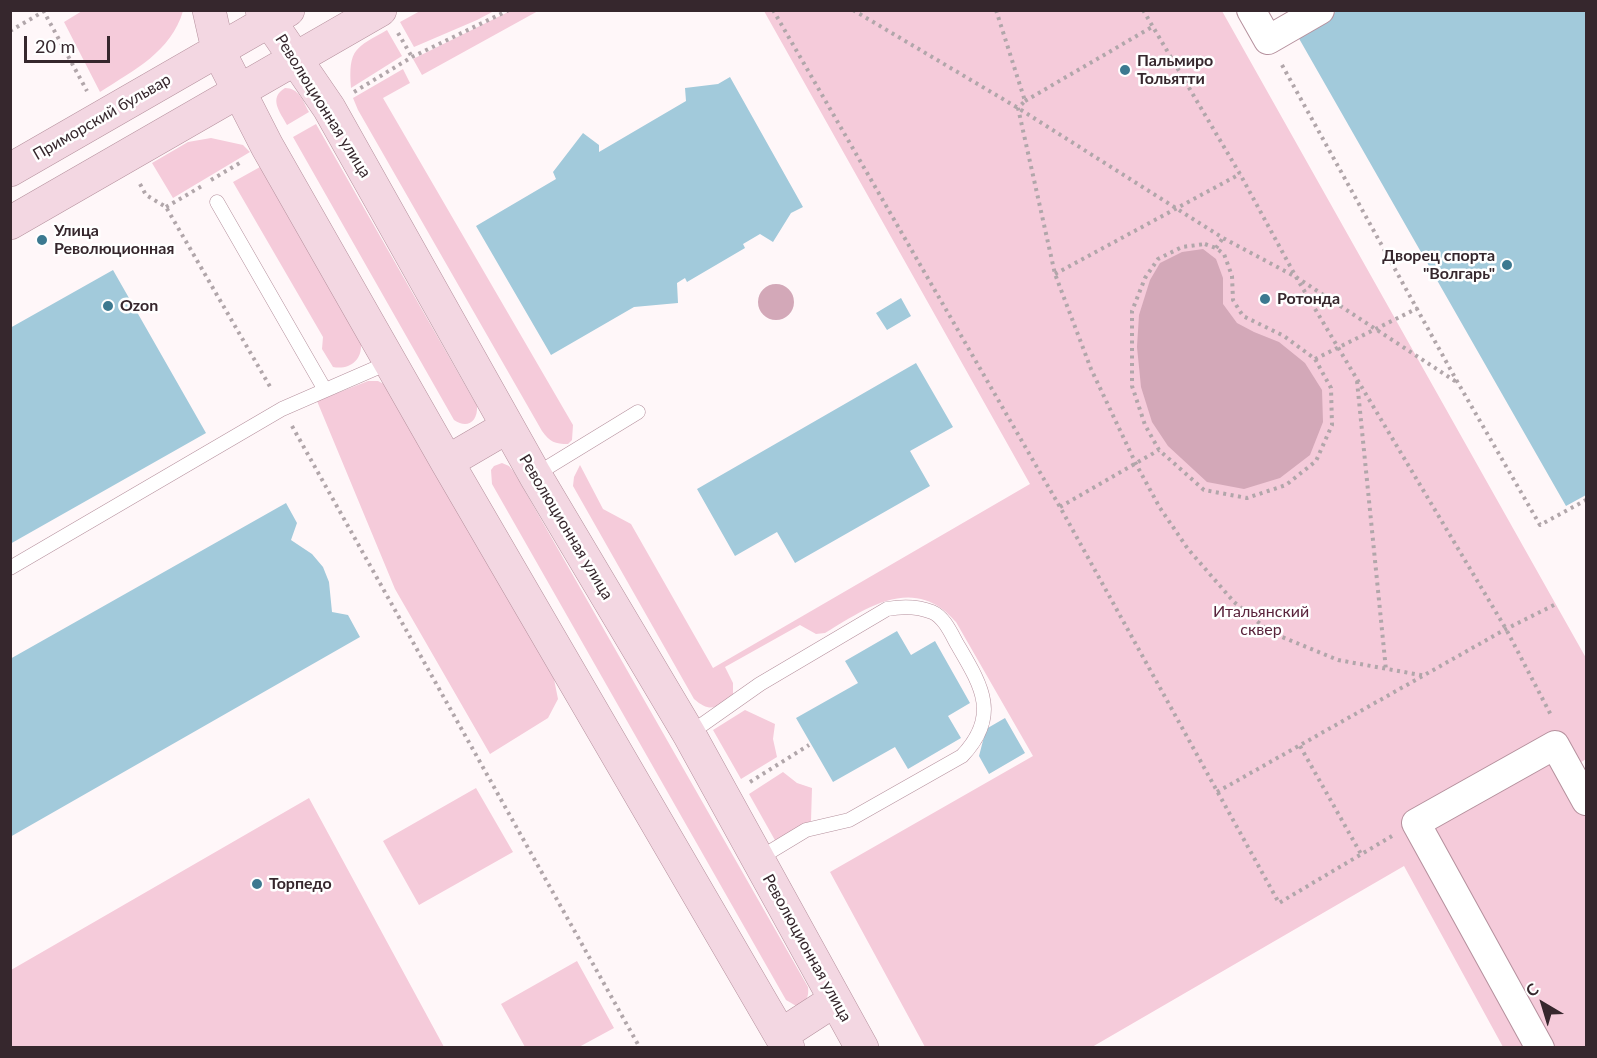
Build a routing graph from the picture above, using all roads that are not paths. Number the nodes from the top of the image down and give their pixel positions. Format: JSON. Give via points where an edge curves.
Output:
{"nodes":[{"id":1,"x":209,"y":10,"type":"edge"},
{"id":2,"x":1251,"y":10,"type":"edge"},
{"id":3,"x":1320,"y":10,"type":"edge"},
{"id":4,"x":274,"y":14,"type":"edge"},
{"id":5,"x":387,"y":17,"type":"edge"},
{"id":6,"x":218,"y":50,"type":"junction"},
{"id":7,"x":296,"y":58,"type":"junction"},
{"id":8,"x":239,"y":91,"type":"junction"},
{"id":9,"x":10,"y":170,"type":"edge"},
{"id":10,"x":217,"y":202,"type":"dead end"},
{"id":11,"x":10,"y":223,"type":"edge"},
{"id":12,"x":390,"y":362,"type":"junction"},
{"id":13,"x":325,"y":390,"type":"junction"},
{"id":14,"x":638,"y":412,"type":"dead end"},
{"id":15,"x":507,"y":427,"type":"junction"},
{"id":16,"x":447,"y":462,"type":"junction"},
{"id":17,"x":535,"y":475,"type":"junction"},
{"id":18,"x":10,"y":568,"type":"edge"},
{"id":19,"x":689,"y":734,"type":"junction"},
{"id":20,"x":1587,"y":801,"type":"edge"},
{"id":21,"x":758,"y":859,"type":"junction"},
{"id":22,"x":835,"y":1000,"type":"junction"},
{"id":23,"x":785,"y":1041,"type":"edge"},
{"id":24,"x":862,"y":1047,"type":"edge"},
{"id":25,"x":1540,"y":1047,"type":"edge"}],
"edges":[{"from":1,"to":6,"type":"main road"},
{"from":2,"to":3,"type":"street","via":[[1268,40]]},
{"from":4,"to":6,"type":"main road","name":"Приморский бульвар"},
{"from":4,"to":7,"type":"main road","name":"Революционная улица"},
{"from":5,"to":7,"type":"main road"},
{"from":6,"to":8,"type":"main road"},
{"from":6,"to":9,"type":"main road","name":"Приморский бульвар"},
{"from":7,"to":8,"type":"main road"},
{"from":7,"to":15,"type":"main road","name":"Революционная улица","via":[[329,108]]},
{"from":8,"to":11,"type":"main road"},
{"from":8,"to":12,"type":"main road"},
{"from":10,"to":13,"type":"lane"},
{"from":12,"to":13,"type":"lane"},
{"from":12,"to":16,"type":"main road"},
{"from":13,"to":18,"type":"lane","via":[[282,409]]},
{"from":14,"to":17,"type":"lane"},
{"from":15,"to":16,"type":"main road"},
{"from":15,"to":17,"type":"main road","name":"Революционная улица"},
{"from":16,"to":23,"type":"main road"},
{"from":17,"to":19,"type":"main road","name":"Революционная улица"},
{"from":19,"to":21,"type":"main road","name":"Революционная улица"},
{"from":19,"to":21,"type":"lane","via":[[760,684],[887,609],[906,606],[933,613],[943,621],[980,684],[985,702],[982,722],[974,744],[962,756],[849,820],[806,830]]},
{"from":20,"to":25,"type":"street","via":[[1556,745],[1416,823]]},
{"from":21,"to":22,"type":"main road","name":"Революционная улица"},
{"from":22,"to":23,"type":"main road"},
{"from":22,"to":24,"type":"main road","name":"Революционная улица"}]}
